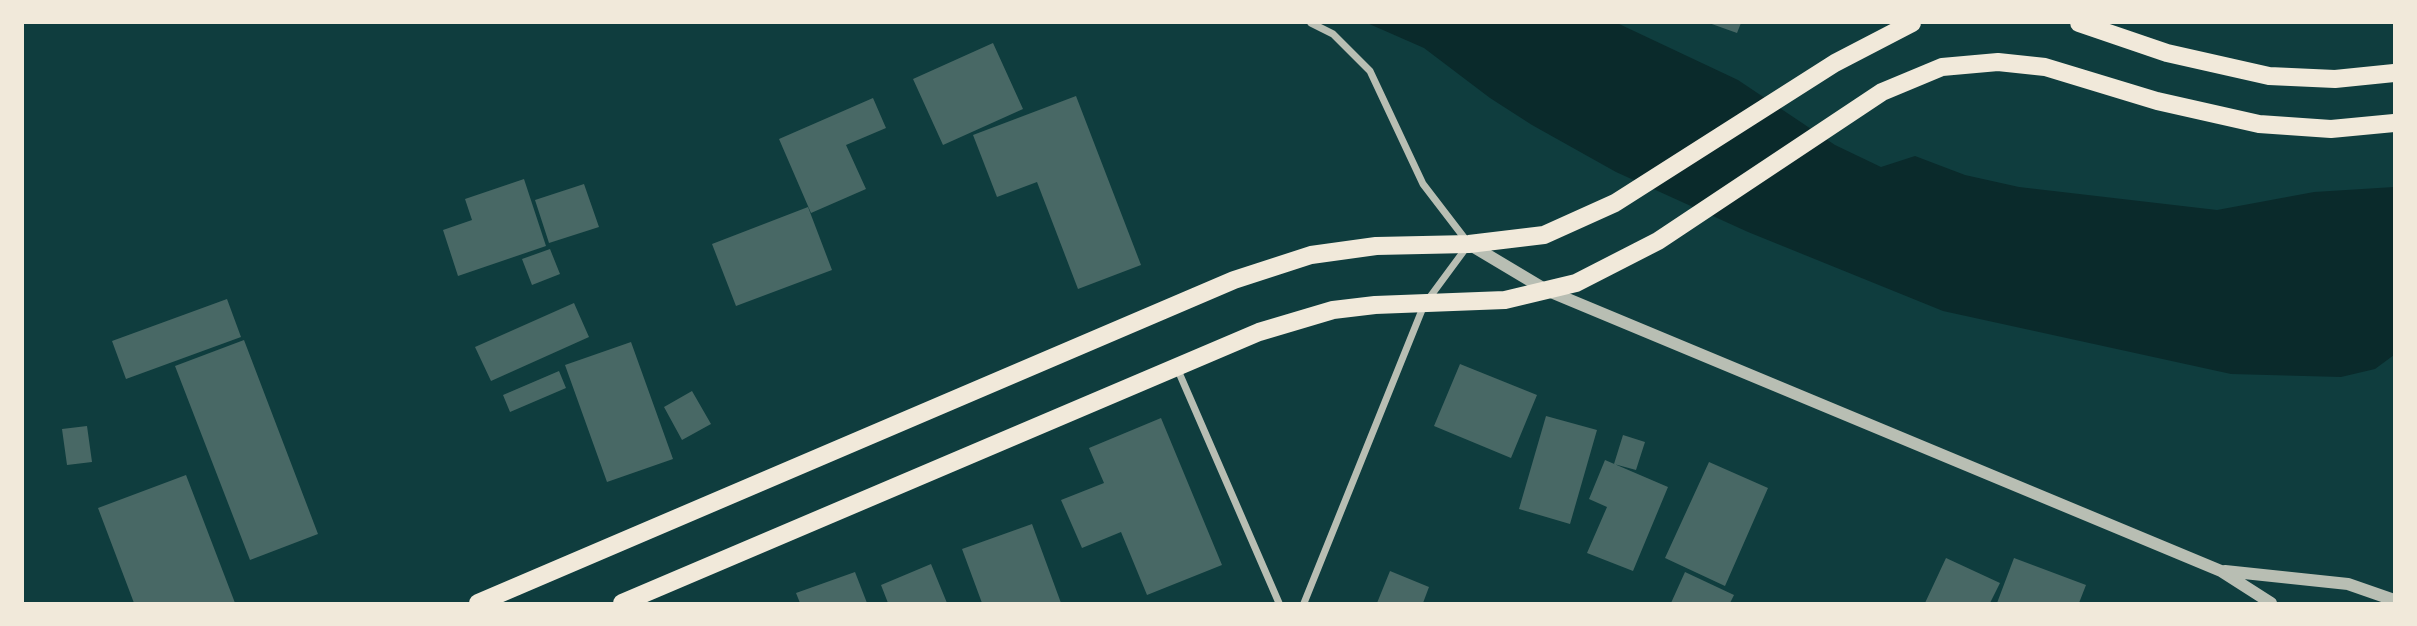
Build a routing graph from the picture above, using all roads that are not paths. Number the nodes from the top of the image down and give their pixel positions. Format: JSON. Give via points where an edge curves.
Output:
{"nodes":[{"id":1,"x":1311,"y":23,"type":"edge"},
{"id":2,"x":1912,"y":23,"type":"edge"},
{"id":3,"x":2079,"y":23,"type":"edge"},
{"id":4,"x":2394,"y":74,"type":"edge"},
{"id":5,"x":2394,"y":123,"type":"edge"},
{"id":6,"x":1469,"y":244,"type":"junction"},
{"id":7,"x":1546,"y":290,"type":"junction"},
{"id":8,"x":1424,"y":305,"type":"junction"},
{"id":9,"x":1176,"y":367,"type":"junction"},
{"id":10,"x":2221,"y":571,"type":"junction"},
{"id":11,"x":2394,"y":600,"type":"edge"},
{"id":12,"x":478,"y":603,"type":"edge"},
{"id":13,"x":622,"y":603,"type":"edge"},
{"id":14,"x":1279,"y":603,"type":"edge"},
{"id":15,"x":1304,"y":603,"type":"edge"},
{"id":16,"x":2271,"y":603,"type":"edge"}],
"edges":[{"from":1,"to":6,"type":"street","via":[[1334,34],[1370,71],[1423,184]]},
{"from":2,"to":6,"type":"main road","via":[[1835,63],[1615,203],[1544,235]]},
{"from":3,"to":4,"type":"main road","via":[[2167,53],[2269,76],[2335,79]]},
{"from":5,"to":7,"type":"main road","via":[[2331,129],[2259,124],[2157,101],[2045,66],[1998,62],[1942,67],[1882,92],[1658,241],[1576,283]]},
{"from":6,"to":7,"type":"street"},
{"from":6,"to":8,"type":"street"},
{"from":6,"to":12,"type":"main road","via":[[1376,246],[1311,255],[1234,280]]},
{"from":7,"to":8,"type":"main road","via":[[1504,300]]},
{"from":7,"to":10,"type":"street"},
{"from":8,"to":9,"type":"main road","via":[[1333,310],[1259,332]]},
{"from":8,"to":15,"type":"street"},
{"from":9,"to":13,"type":"main road"},
{"from":9,"to":14,"type":"street"},
{"from":10,"to":11,"type":"street","via":[[2348,584]]},
{"from":10,"to":16,"type":"street"}]}
